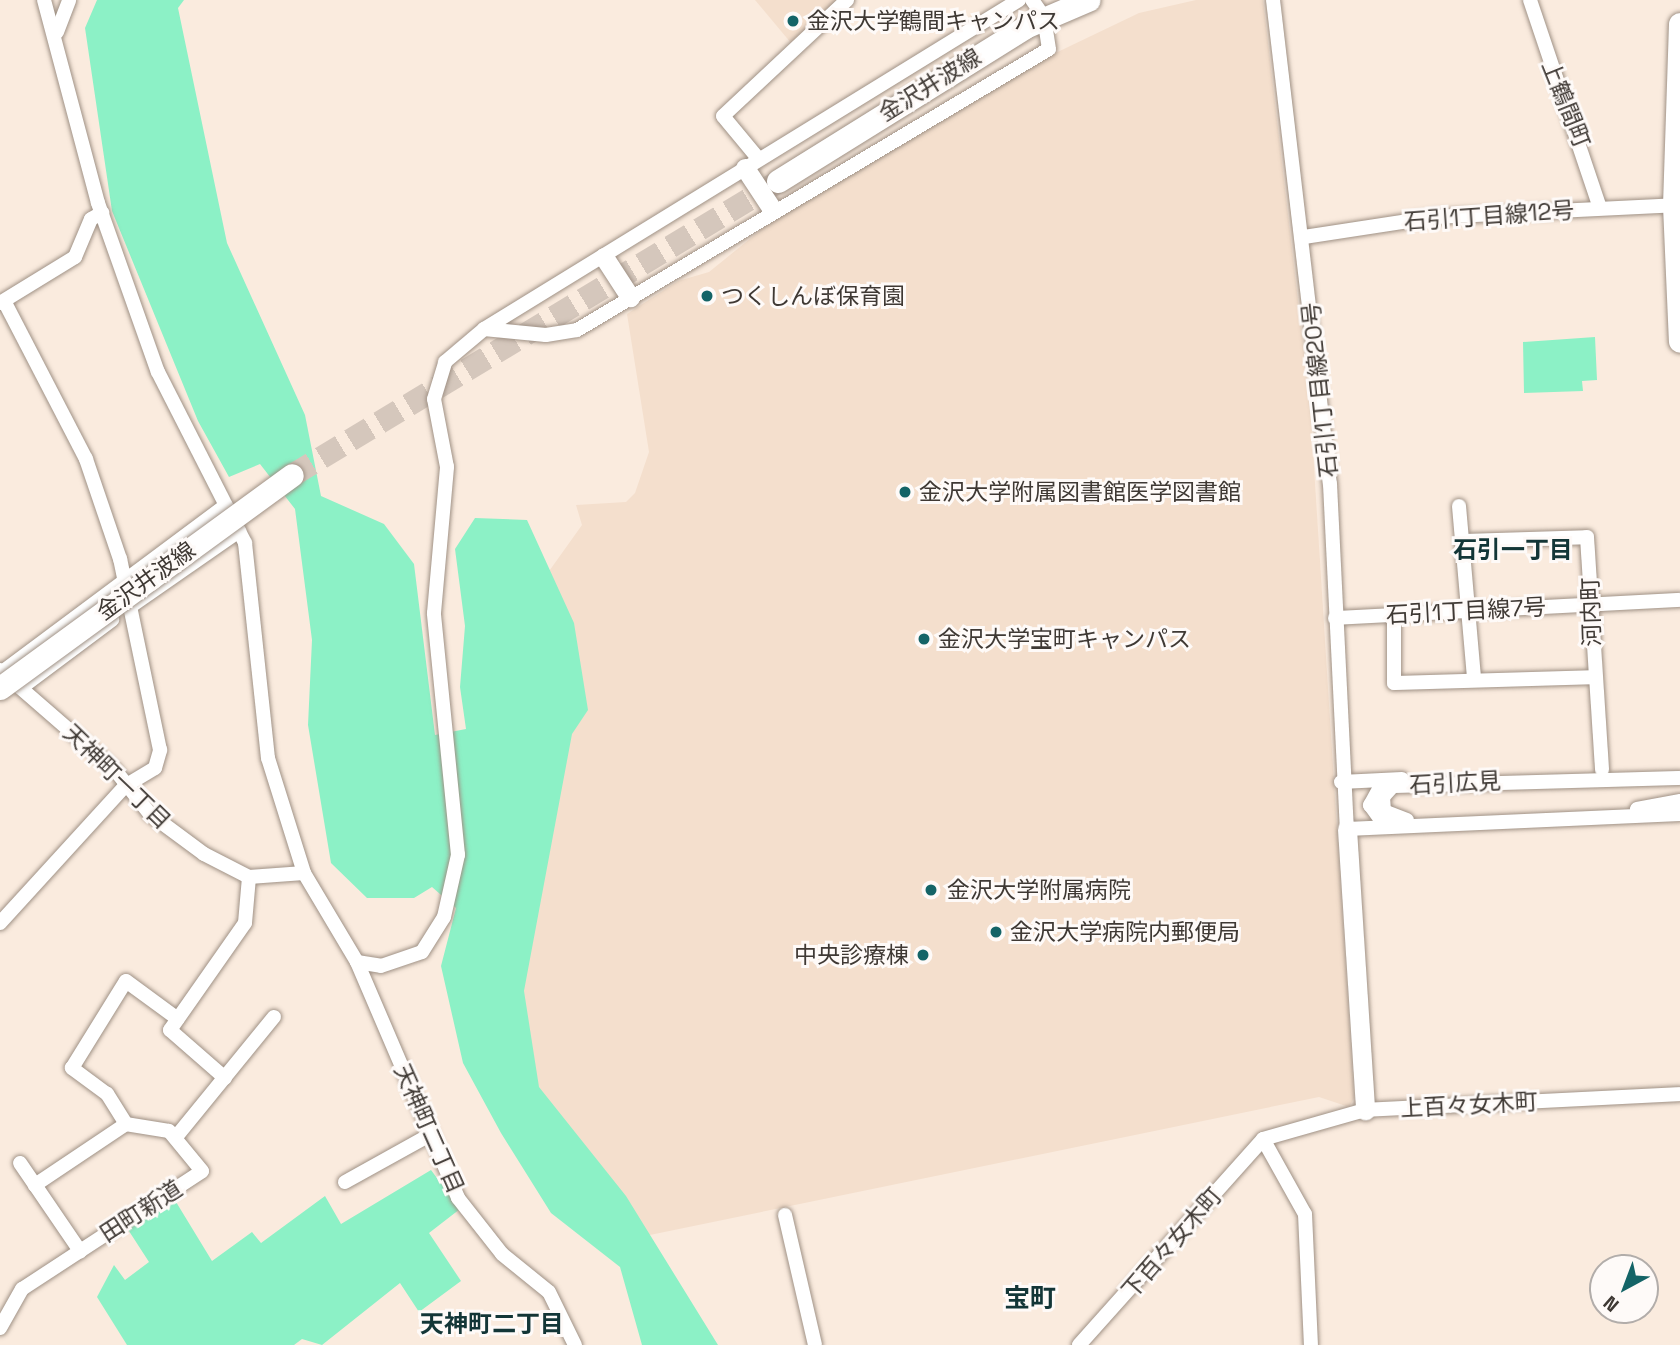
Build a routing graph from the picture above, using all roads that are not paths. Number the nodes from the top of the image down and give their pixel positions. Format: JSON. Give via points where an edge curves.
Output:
{"nodes":[{"id":1,"x":44,"y":0,"type":"edge"},
{"id":2,"x":69,"y":0,"type":"edge"},
{"id":3,"x":847,"y":0,"type":"edge"},
{"id":4,"x":1021,"y":0,"type":"edge"},
{"id":5,"x":1088,"y":0,"type":"edge"},
{"id":6,"x":1273,"y":0,"type":"edge"},
{"id":7,"x":1530,"y":0,"type":"edge"},
{"id":8,"x":1038,"y":8,"type":"edge"},
{"id":9,"x":1680,"y":24,"type":"edge"},
{"id":10,"x":57,"y":32,"type":"junction"},
{"id":11,"x":1679,"y":94,"type":"edge"},
{"id":12,"x":751,"y":163,"type":"junction"},
{"id":13,"x":778,"y":181,"type":"tunnel mouth"},
{"id":14,"x":1677,"y":205,"type":"edge"},
{"id":15,"x":1600,"y":208,"type":"junction"},
{"id":16,"x":772,"y":209,"type":"junction"},
{"id":17,"x":102,"y":213,"type":"junction"},
{"id":18,"x":1304,"y":237,"type":"junction"},
{"id":19,"x":604,"y":257,"type":"junction"},
{"id":20,"x":630,"y":298,"type":"junction"},
{"id":21,"x":2,"y":303,"type":"edge"},
{"id":22,"x":484,"y":329,"type":"junction"},
{"id":23,"x":1680,"y":341,"type":"edge"},
{"id":24,"x":292,"y":475,"type":"tunnel mouth"},
{"id":25,"x":226,"y":505,"type":"junction"},
{"id":26,"x":1459,"y":506,"type":"dead end"},
{"id":27,"x":239,"y":531,"type":"junction"},
{"id":28,"x":1463,"y":541,"type":"junction"},
{"id":29,"x":124,"y":578,"type":"junction"},
{"id":30,"x":1680,"y":600,"type":"edge"},
{"id":31,"x":1591,"y":604,"type":"junction"},
{"id":32,"x":130,"y":607,"type":"junction"},
{"id":33,"x":1471,"y":609,"type":"junction"},
{"id":34,"x":1394,"y":615,"type":"junction"},
{"id":35,"x":1335,"y":618,"type":"junction"},
{"id":36,"x":1593,"y":677,"type":"junction"},
{"id":37,"x":6,"y":679,"type":"edge"},
{"id":38,"x":1474,"y":679,"type":"junction"},
{"id":39,"x":1680,"y":767,"type":"edge"},
{"id":40,"x":1602,"y":770,"type":"junction"},
{"id":41,"x":1680,"y":778,"type":"edge"},
{"id":42,"x":1384,"y":780,"type":"junction"},
{"id":43,"x":1341,"y":782,"type":"junction"},
{"id":44,"x":125,"y":786,"type":"junction"},
{"id":45,"x":1680,"y":801,"type":"edge"},
{"id":46,"x":1680,"y":814,"type":"edge"},
{"id":47,"x":1386,"y":827,"type":"junction"},
{"id":48,"x":1347,"y":829,"type":"junction"},
{"id":49,"x":304,"y":873,"type":"junction"},
{"id":50,"x":249,"y":877,"type":"junction"},
{"id":51,"x":0,"y":923,"type":"edge"},
{"id":52,"x":357,"y":962,"type":"junction"},
{"id":53,"x":274,"y":1017,"type":"dead end"},
{"id":54,"x":178,"y":1019,"type":"junction"},
{"id":55,"x":225,"y":1078,"type":"junction"},
{"id":56,"x":1680,"y":1094,"type":"edge"},
{"id":57,"x":1365,"y":1110,"type":"junction"},
{"id":58,"x":126,"y":1124,"type":"junction"},
{"id":59,"x":428,"y":1136,"type":"junction"},
{"id":60,"x":176,"y":1137,"type":"junction"},
{"id":61,"x":1263,"y":1139,"type":"junction"},
{"id":62,"x":20,"y":1163,"type":"dead end"},
{"id":63,"x":345,"y":1182,"type":"dead end"},
{"id":64,"x":35,"y":1185,"type":"junction"},
{"id":65,"x":785,"y":1215,"type":"dead end"},
{"id":66,"x":80,"y":1251,"type":"junction"},
{"id":67,"x":0,"y":1328,"type":"edge"},
{"id":68,"x":576,"y":1345,"type":"edge"},
{"id":69,"x":815,"y":1345,"type":"edge"},
{"id":70,"x":1079,"y":1345,"type":"edge"},
{"id":71,"x":1311,"y":1345,"type":"edge"}],
"edges":[{"from":1,"to":10,"type":"street"},
{"from":2,"to":10,"type":"street"},
{"from":3,"to":12,"type":"street","via":[[723,116]]},
{"from":4,"to":8,"type":"street"},
{"from":4,"to":12,"type":"street"},
{"from":5,"to":8,"type":"main road","name":"金沢井波線"},
{"from":6,"to":18,"type":"street","name":"石引1丁目線20号"},
{"from":7,"to":15,"type":"street","name":"上鶴間町"},
{"from":8,"to":13,"type":"main road","name":"金沢井波線"},
{"from":8,"to":16,"type":"street","via":[[1049,49]]},
{"from":9,"to":11,"type":"main road"},
{"from":10,"to":17,"type":"street"},
{"from":11,"to":14,"type":"main road"},
{"from":12,"to":16,"type":"street"},
{"from":12,"to":19,"type":"street"},
{"from":14,"to":15,"type":"street","name":"石引1丁目線12号"},
{"from":14,"to":23,"type":"main road"},
{"from":15,"to":18,"type":"street","name":"石引1丁目線12号","via":[[1434,217]]},
{"from":16,"to":20,"type":"street"},
{"from":17,"to":21,"type":"street","via":[[91,219],[75,257]]},
{"from":17,"to":25,"type":"street","via":[[158,372]]},
{"from":18,"to":35,"type":"street","name":"石引1丁目線20号","via":[[1329,478]]},
{"from":19,"to":20,"type":"street"},
{"from":19,"to":22,"type":"street"},
{"from":20,"to":22,"type":"street","via":[[577,330],[546,335]]},
{"from":21,"to":29,"type":"street","via":[[86,458]]},
{"from":22,"to":52,"type":"street","via":[[445,362],[434,399],[447,467],[434,613],[458,855],[444,917],[422,952],[381,966]]},
{"from":24,"to":37,"type":"main road","name":"金沢井波線","bridge":true},
{"from":25,"to":27,"type":"street"},
{"from":25,"to":29,"type":"street"},
{"from":26,"to":28,"type":"street"},
{"from":27,"to":32,"type":"street"},
{"from":27,"to":49,"type":"street","via":[[268,758]]},
{"from":28,"to":31,"type":"street","name":"河内町","via":[[1587,537]]},
{"from":28,"to":33,"type":"street"},
{"from":29,"to":32,"type":"street"},
{"from":29,"to":37,"type":"street"},
{"from":30,"to":31,"type":"street","name":"石引1丁目線7号"},
{"from":31,"to":33,"type":"street","name":"石引1丁目線7号"},
{"from":31,"to":36,"type":"street","name":"河内町"},
{"from":32,"to":37,"type":"street"},
{"from":32,"to":44,"type":"street","via":[[160,750],[155,768]]},
{"from":33,"to":34,"type":"street","name":"石引1丁目線7号"},
{"from":33,"to":38,"type":"street"},
{"from":34,"to":35,"type":"street","name":"石引1丁目線7号"},
{"from":34,"to":38,"type":"street","via":[[1394,683]]},
{"from":35,"to":43,"type":"street","name":"石引1丁目線20号"},
{"from":36,"to":38,"type":"street"},
{"from":36,"to":40,"type":"street","name":"河内町"},
{"from":37,"to":44,"type":"street","name":"天神町一丁目"},
{"from":39,"to":40,"type":"street"},
{"from":40,"to":42,"type":"street"},
{"from":41,"to":45,"type":"street","name":"石引広見","via":[[1398,785],[1381,804],[1400,821],[1631,810]]},
{"from":42,"to":43,"type":"street"},
{"from":42,"to":47,"type":"street","via":[[1370,805]]},
{"from":43,"to":48,"type":"street","name":"石引1丁目線20号"},
{"from":44,"to":50,"type":"street","name":"天神町一丁目","via":[[204,854]]},
{"from":44,"to":51,"type":"street"},
{"from":46,"to":47,"type":"street"},
{"from":47,"to":48,"type":"street"},
{"from":48,"to":57,"type":"street"},
{"from":49,"to":50,"type":"street"},
{"from":49,"to":52,"type":"street"},
{"from":50,"to":54,"type":"street","via":[[245,923]]},
{"from":52,"to":59,"type":"street","name":"天神町二丁目"},
{"from":53,"to":55,"type":"street"},
{"from":54,"to":55,"type":"street","via":[[170,1030]]},
{"from":54,"to":58,"type":"street","via":[[126,981],[72,1068],[107,1094]]},
{"from":55,"to":60,"type":"street"},
{"from":56,"to":57,"type":"street","name":"上百々女木町"},
{"from":57,"to":61,"type":"street","name":"上百々女木町"},
{"from":58,"to":60,"type":"street"},
{"from":58,"to":64,"type":"street"},
{"from":59,"to":63,"type":"street"},
{"from":59,"to":68,"type":"street","name":"天神町二丁目","via":[[458,1198],[502,1254],[549,1292]]},
{"from":60,"to":66,"type":"street","name":"田町新道","via":[[202,1171]]},
{"from":61,"to":70,"type":"street","name":"下百々女木町"},
{"from":61,"to":71,"type":"street","via":[[1305,1214]]},
{"from":62,"to":64,"type":"street"},
{"from":64,"to":66,"type":"street"},
{"from":65,"to":69,"type":"street"},
{"from":66,"to":67,"type":"street","name":"田町新道","via":[[22,1289]]}]}
